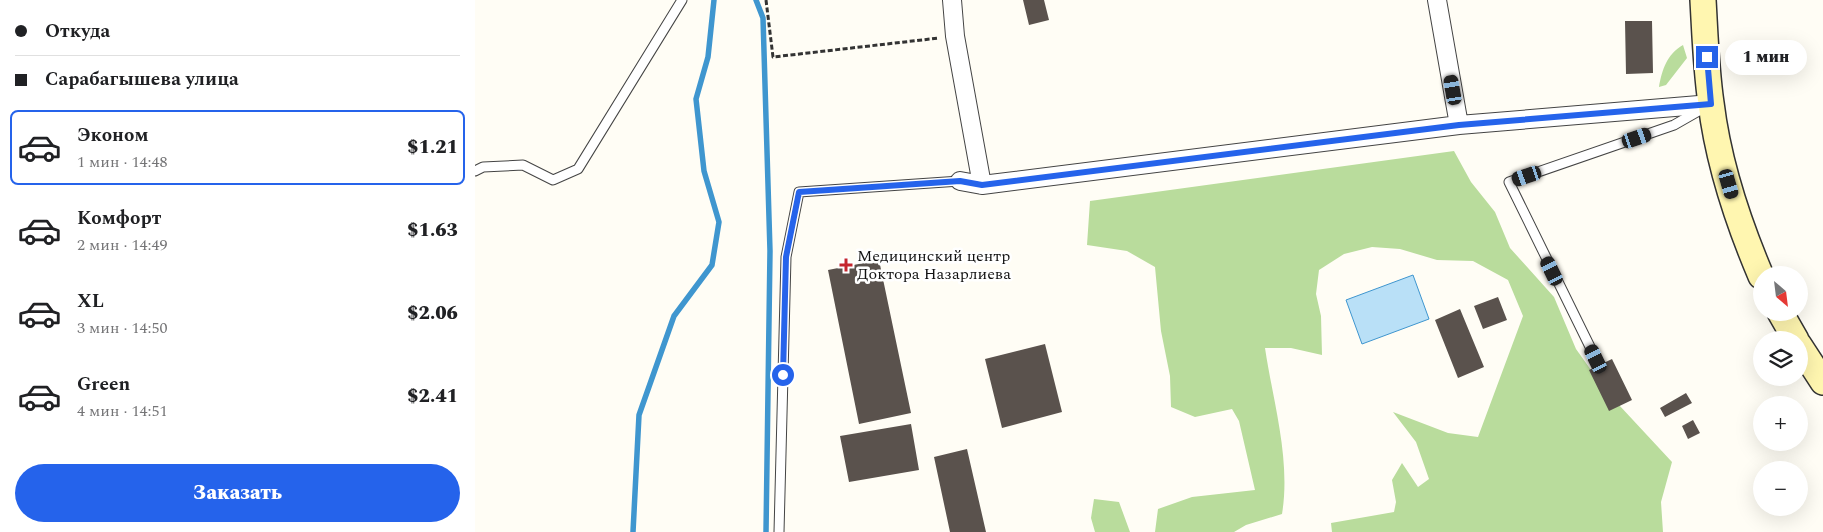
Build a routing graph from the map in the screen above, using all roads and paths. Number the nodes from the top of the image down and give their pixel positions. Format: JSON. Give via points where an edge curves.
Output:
{"nodes":[{"id":1,"x":682,"y":0,"type":"edge"},
{"id":2,"x":766,"y":0,"type":"edge"},
{"id":3,"x":952,"y":0,"type":"edge"},
{"id":4,"x":1437,"y":0,"type":"edge"},
{"id":5,"x":1703,"y":0,"type":"edge"},
{"id":6,"x":955,"y":36,"type":"junction"},
{"id":7,"x":1711,"y":104,"type":"junction"},
{"id":8,"x":1459,"y":125,"type":"junction"},
{"id":9,"x":475,"y":171,"type":"edge"},
{"id":10,"x":960,"y":181,"type":"joint"},
{"id":11,"x":982,"y":185,"type":"junction"},
{"id":12,"x":1757,"y":266,"type":"edge"},
{"id":13,"x":1596,"y":359,"type":"dead end"},
{"id":14,"x":1808,"y":360,"type":"edge"},
{"id":15,"x":1823,"y":382,"type":"edge"},
{"id":16,"x":779,"y":532,"type":"edge"}],
"edges":[{"from":1,"to":9,"type":"lane","via":[[578,168],[553,180],[523,165],[483,167]]},
{"from":2,"to":6,"type":"path","via":[[773,57]]},
{"from":3,"to":6,"type":"street"},
{"from":4,"to":8,"type":"street"},
{"from":5,"to":7,"type":"main road"},
{"from":6,"to":11,"type":"street"},
{"from":7,"to":8,"type":"street"},
{"from":7,"to":12,"type":"main road","via":[[1729,184],[1744,237]]},
{"from":7,"to":13,"type":"lane","via":[[1674,125],[1509,182]]},
{"from":8,"to":11,"type":"street"},
{"from":10,"to":11,"type":"street"},
{"from":10,"to":16,"type":"lane","via":[[799,192],[786,257]]},
{"from":14,"to":15,"type":"main road"}]}
